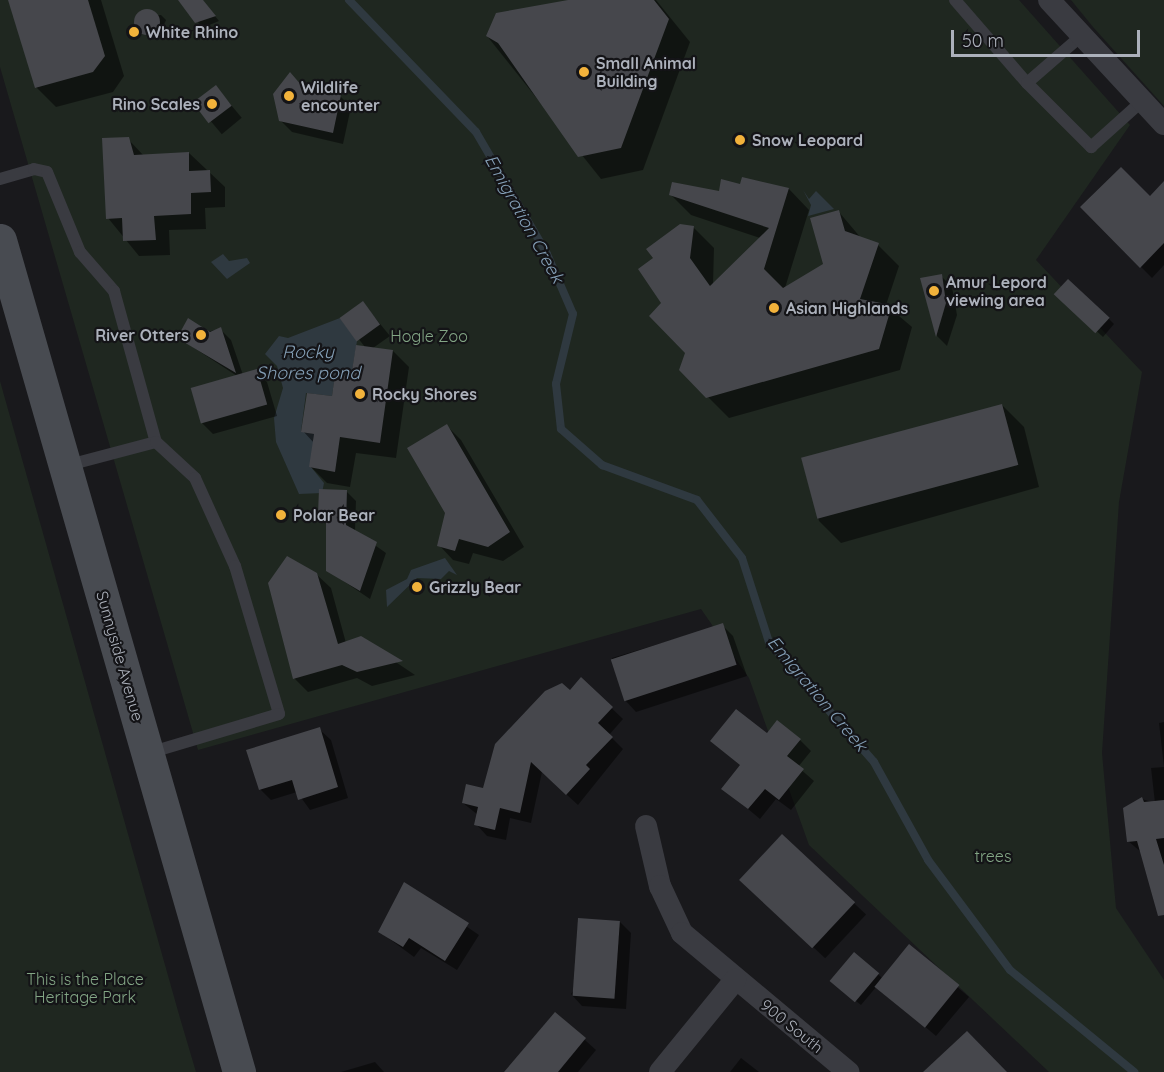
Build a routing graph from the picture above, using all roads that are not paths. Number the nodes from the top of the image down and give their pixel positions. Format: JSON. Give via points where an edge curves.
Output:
{"nodes":[{"id":1,"x":955,"y":0,"type":"edge"},
{"id":2,"x":1049,"y":0,"type":"edge"},
{"id":3,"x":1081,"y":36,"type":"junction"},
{"id":4,"x":1027,"y":83,"type":"junction"},
{"id":5,"x":1141,"y":102,"type":"junction"},
{"id":6,"x":1164,"y":124,"type":"edge"},
{"id":7,"x":0,"y":179,"type":"edge"},
{"id":8,"x":0,"y":240,"type":"edge"},
{"id":9,"x":156,"y":442,"type":"junction"},
{"id":10,"x":65,"y":466,"type":"junction"},
{"id":11,"x":148,"y":753,"type":"junction"},
{"id":12,"x":646,"y":826,"type":"dead end"},
{"id":13,"x":735,"y":980,"type":"junction"},
{"id":14,"x":239,"y":1072,"type":"edge"},
{"id":15,"x":660,"y":1072,"type":"edge"},
{"id":16,"x":849,"y":1072,"type":"edge"}],
"edges":[{"from":1,"to":4,"type":"lane"},
{"from":2,"to":3,"type":"street"},
{"from":3,"to":4,"type":"lane"},
{"from":3,"to":5,"type":"street"},
{"from":4,"to":5,"type":"lane","via":[[1091,147]]},
{"from":5,"to":6,"type":"street"},
{"from":7,"to":9,"type":"lane","via":[[34,169],[46,172],[80,252],[114,291]]},
{"from":8,"to":10,"type":"main road","name":"Sunnyside Avenue"},
{"from":9,"to":10,"type":"lane"},
{"from":9,"to":11,"type":"lane","via":[[195,478],[235,566],[279,714]]},
{"from":10,"to":11,"type":"main road","name":"Sunnyside Avenue"},
{"from":11,"to":14,"type":"main road","name":"Sunnyside Avenue"},
{"from":12,"to":13,"type":"street","name":"900 South","via":[[668,912],[682,933]]},
{"from":13,"to":15,"type":"street"},
{"from":13,"to":16,"type":"street","name":"900 South"}]}
